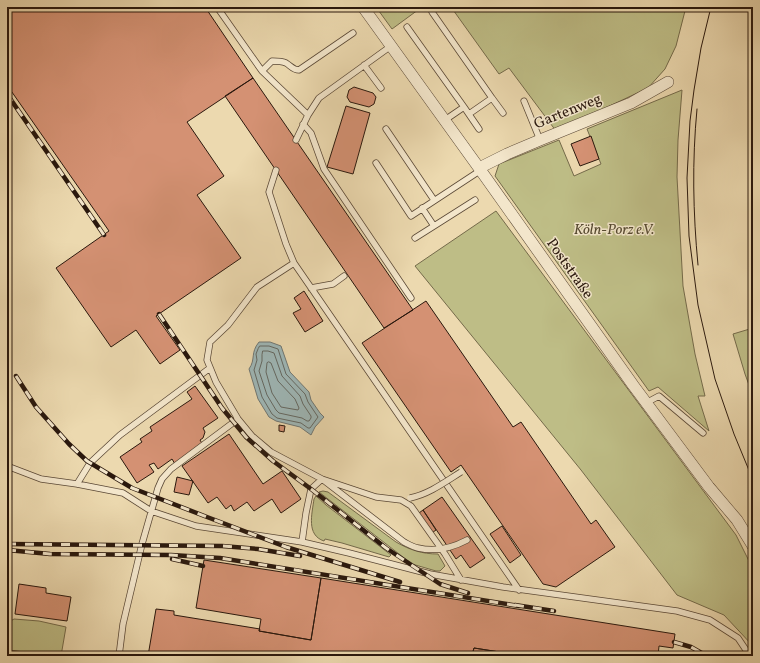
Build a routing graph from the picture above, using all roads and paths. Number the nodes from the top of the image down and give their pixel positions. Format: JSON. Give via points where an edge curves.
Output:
{"nodes":[{"id":1,"x":217,"y":7,"type":"edge"},
{"id":2,"x":363,"y":7,"type":"edge"},
{"id":3,"x":432,"y":12,"type":"dead end"},
{"id":4,"x":407,"y":27,"type":"dead end"},
{"id":5,"x":353,"y":33,"type":"dead end"},
{"id":6,"x":391,"y":46,"type":"junction"},
{"id":7,"x":364,"y":65,"type":"junction"},
{"id":8,"x":262,"y":71,"type":"junction"},
{"id":9,"x":668,"y":82,"type":"dead end"},
{"id":10,"x":381,"y":88,"type":"dead end"},
{"id":11,"x":492,"y":98,"type":"junction"},
{"id":12,"x":524,"y":102,"type":"dead end"},
{"id":13,"x":464,"y":107,"type":"junction"},
{"id":14,"x":503,"y":113,"type":"dead end"},
{"id":15,"x":469,"y":114,"type":"junction"},
{"id":16,"x":308,"y":115,"type":"junction"},
{"id":17,"x":444,"y":120,"type":"junction"},
{"id":18,"x":303,"y":124,"type":"junction"},
{"id":19,"x":386,"y":129,"type":"dead end"},
{"id":20,"x":479,"y":129,"type":"dead end"},
{"id":21,"x":296,"y":140,"type":"dead end"},
{"id":22,"x":540,"y":140,"type":"junction"},
{"id":23,"x":376,"y":163,"type":"dead end"},
{"id":24,"x":480,"y":169,"type":"junction"},
{"id":25,"x":276,"y":170,"type":"dead end"},
{"id":26,"x":434,"y":200,"type":"junction"},
{"id":27,"x":475,"y":200,"type":"dead end"},
{"id":28,"x":422,"y":208,"type":"junction"},
{"id":29,"x":434,"y":226,"type":"junction"},
{"id":30,"x":415,"y":238,"type":"dead end"},
{"id":31,"x":294,"y":263,"type":"junction"},
{"id":32,"x":344,"y":276,"type":"dead end"},
{"id":33,"x":311,"y":288,"type":"junction"},
{"id":34,"x":411,"y":298,"type":"dead end"},
{"id":35,"x":210,"y":368,"type":"junction"},
{"id":36,"x":646,"y":403,"type":"junction"},
{"id":37,"x":238,"y":420,"type":"junction"},
{"id":38,"x":703,"y":433,"type":"dead end"},
{"id":39,"x":7,"y":466,"type":"edge"},
{"id":40,"x":461,"y":472,"type":"dead end"},
{"id":41,"x":322,"y":479,"type":"junction"},
{"id":42,"x":77,"y":484,"type":"junction"},
{"id":43,"x":401,"y":500,"type":"junction"},
{"id":44,"x":151,"y":511,"type":"junction"},
{"id":45,"x":467,"y":540,"type":"dead end"},
{"id":46,"x":302,"y":542,"type":"junction"},
{"id":47,"x":753,"y":546,"type":"edge"},
{"id":48,"x":461,"y":580,"type":"junction"},
{"id":49,"x":519,"y":590,"type":"junction"},
{"id":50,"x":7,"y":653,"type":"edge"},
{"id":51,"x":33,"y":656,"type":"edge"},
{"id":52,"x":119,"y":656,"type":"edge"},
{"id":53,"x":750,"y":656,"type":"edge"}],
"edges":[{"from":1,"to":8,"type":"lane"},
{"from":2,"to":6,"type":"street","name":"Poststraße"},
{"from":3,"to":11,"type":"lane"},
{"from":4,"to":13,"type":"lane"},
{"from":5,"to":8,"type":"lane","via":[[298,70],[284,62],[272,61]]},
{"from":6,"to":7,"type":"lane"},
{"from":6,"to":17,"type":"street","name":"Poststraße"},
{"from":7,"to":10,"type":"lane"},
{"from":7,"to":16,"type":"lane","via":[[319,98]]},
{"from":8,"to":16,"type":"lane"},
{"from":9,"to":22,"type":"street","name":"Gartenweg","via":[[631,103]]},
{"from":11,"to":14,"type":"lane"},
{"from":11,"to":15,"type":"lane"},
{"from":12,"to":22,"type":"lane"},
{"from":13,"to":15,"type":"lane"},
{"from":13,"to":17,"type":"lane"},
{"from":15,"to":20,"type":"lane"},
{"from":16,"to":18,"type":"lane"},
{"from":17,"to":24,"type":"street","name":"Poststraße"},
{"from":18,"to":21,"type":"lane"},
{"from":18,"to":34,"type":"lane","via":[[311,133],[324,169]]},
{"from":19,"to":26,"type":"lane"},
{"from":22,"to":24,"type":"street","name":"Gartenweg"},
{"from":23,"to":28,"type":"lane","via":[[411,216]]},
{"from":24,"to":26,"type":"lane"},
{"from":24,"to":36,"type":"street","name":"Poststraße"},
{"from":25,"to":31,"type":"lane","via":[[269,192]]},
{"from":26,"to":28,"type":"lane"},
{"from":27,"to":29,"type":"lane"},
{"from":28,"to":29,"type":"lane"},
{"from":29,"to":30,"type":"lane"},
{"from":31,"to":33,"type":"lane"},
{"from":31,"to":35,"type":"lane","via":[[257,287],[210,342],[207,360]]},
{"from":32,"to":33,"type":"lane","via":[[333,284]]},
{"from":33,"to":49,"type":"lane"},
{"from":35,"to":37,"type":"lane"},
{"from":35,"to":42,"type":"lane","via":[[120,435],[90,463]]},
{"from":36,"to":38,"type":"lane","via":[[659,396]]},
{"from":36,"to":47,"type":"street","name":"Poststraße","via":[[737,520]]},
{"from":37,"to":41,"type":"lane","via":[[271,452]]},
{"from":37,"to":44,"type":"lane","via":[[171,469],[162,479]]},
{"from":39,"to":42,"type":"lane","via":[[41,479]]},
{"from":40,"to":43,"type":"lane","bridge":true,"via":[[420,496]]},
{"from":41,"to":43,"type":"lane","via":[[376,497]]},
{"from":41,"to":45,"type":"lane","via":[[404,542],[418,548],[449,548]]},
{"from":41,"to":46,"type":"lane","via":[[311,489]]},
{"from":42,"to":44,"type":"lane","via":[[123,493]]},
{"from":43,"to":48,"type":"lane","via":[[416,512]]},
{"from":44,"to":46,"type":"lane","via":[[196,526]]},
{"from":44,"to":52,"type":"lane","via":[[123,624]]},
{"from":46,"to":48,"type":"lane"},
{"from":48,"to":49,"type":"lane"},
{"from":49,"to":53,"type":"lane","via":[[677,611],[710,620],[738,638]]},
{"from":50,"to":51,"type":"lane"}]}
